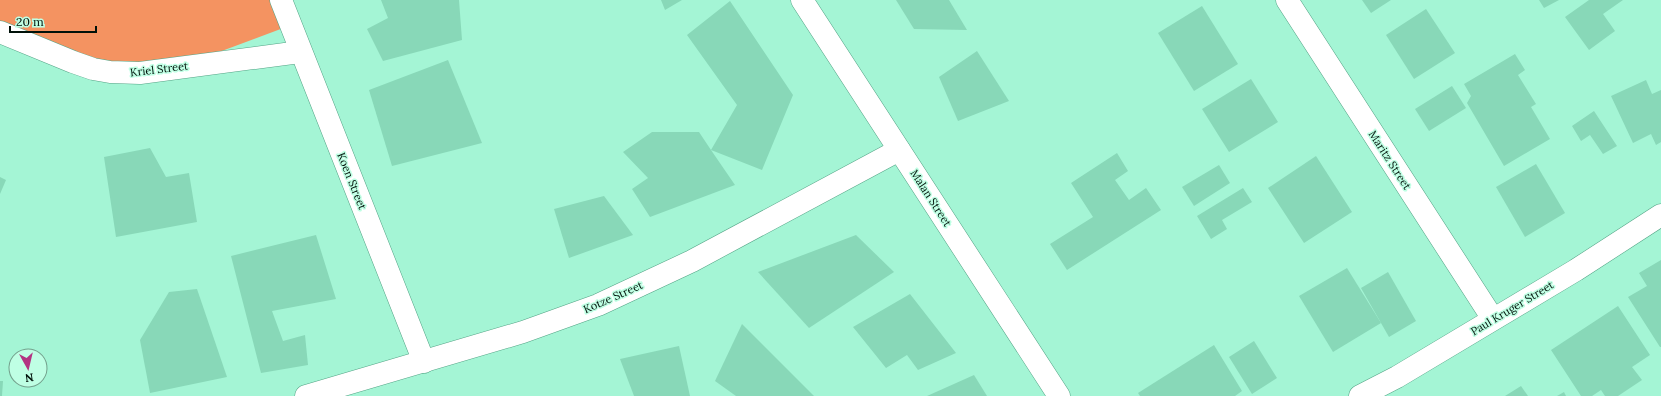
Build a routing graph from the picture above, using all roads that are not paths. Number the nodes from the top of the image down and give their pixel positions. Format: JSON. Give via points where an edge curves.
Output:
{"nodes":[{"id":1,"x":281,"y":0,"type":"edge"},
{"id":2,"x":802,"y":0,"type":"edge"},
{"id":3,"x":1287,"y":0,"type":"edge"},
{"id":4,"x":0,"y":32,"type":"edge"},
{"id":5,"x":300,"y":52,"type":"junction"},
{"id":6,"x":900,"y":150,"type":"junction"},
{"id":7,"x":1661,"y":215,"type":"edge"},
{"id":8,"x":1493,"y":319,"type":"junction"},
{"id":9,"x":424,"y":362,"type":"junction"},
{"id":10,"x":306,"y":396,"type":"edge"},
{"id":11,"x":1059,"y":396,"type":"edge"},
{"id":12,"x":1360,"y":396,"type":"edge"}],
"edges":[{"from":1,"to":5,"type":"street","name":"Koen Street"},
{"from":2,"to":6,"type":"street","name":"Malan Street"},
{"from":3,"to":8,"type":"street","name":"Maritz Street"},
{"from":4,"to":5,"type":"street","name":"Kriel Street","via":[[73,62],[117,73],[140,73]]},
{"from":5,"to":9,"type":"street","name":"Koen Street"},
{"from":6,"to":9,"type":"street","name":"Kotze Street","via":[[692,261],[598,305]]},
{"from":6,"to":11,"type":"street","name":"Malan Street"},
{"from":7,"to":8,"type":"street","name":"Paul Kruger Street","via":[[1576,270]]},
{"from":8,"to":12,"type":"street","name":"Paul Kruger Street","via":[[1397,377]]},
{"from":9,"to":10,"type":"street","name":"Kotze Street"}]}
